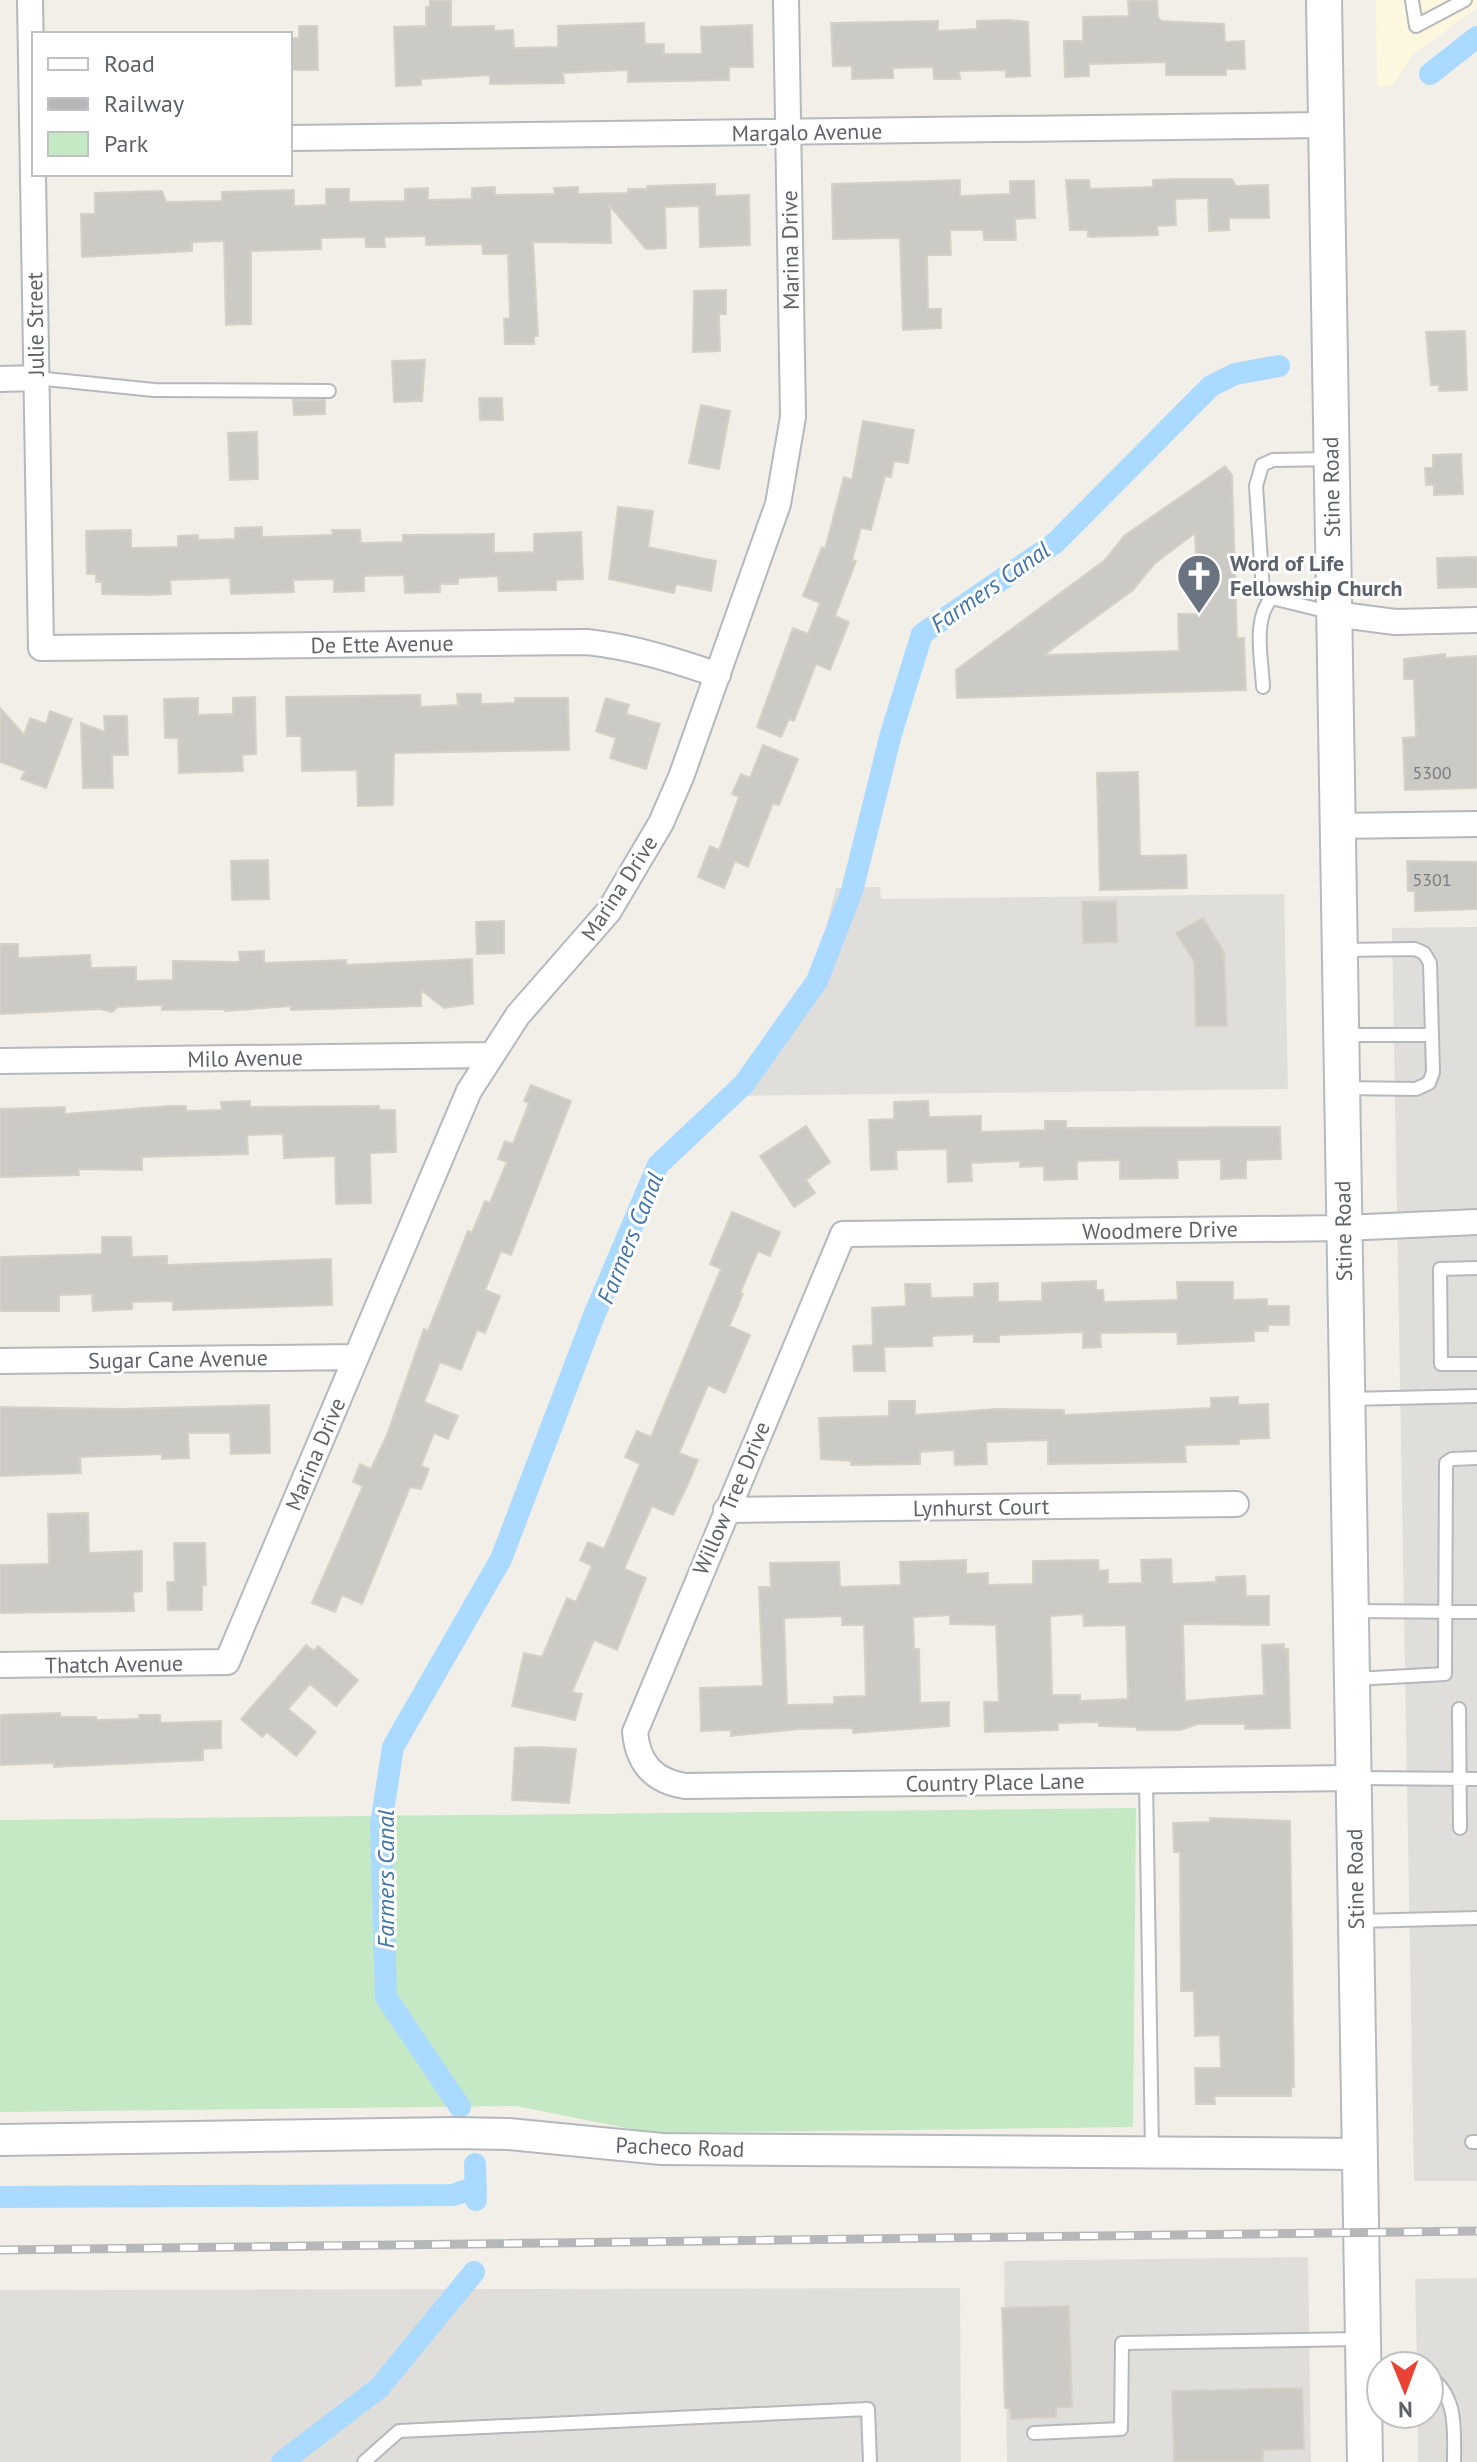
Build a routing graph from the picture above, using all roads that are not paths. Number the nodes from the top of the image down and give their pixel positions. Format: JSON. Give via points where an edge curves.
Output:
{"nodes":[{"id":1,"x":30,"y":0,"type":"edge"},
{"id":2,"x":786,"y":0,"type":"edge"},
{"id":3,"x":1324,"y":0,"type":"edge"},
{"id":4,"x":1412,"y":0,"type":"edge"},
{"id":5,"x":1465,"y":0,"type":"edge"},
{"id":6,"x":32,"y":95,"type":"edge"},
{"id":7,"x":1325,"y":125,"type":"junction"},
{"id":8,"x":789,"y":132,"type":"junction"},
{"id":9,"x":292,"y":138,"type":"edge"},
{"id":10,"x":33,"y":176,"type":"edge"},
{"id":11,"x":36,"y":378,"type":"junction"},
{"id":12,"x":0,"y":379,"type":"edge"},
{"id":13,"x":329,"y":391,"type":"dead end"},
{"id":14,"x":1330,"y":459,"type":"junction"},
{"id":15,"x":1272,"y":598,"type":"junction"},
{"id":16,"x":1334,"y":614,"type":"junction"},
{"id":17,"x":1477,"y":620,"type":"edge"},
{"id":18,"x":41,"y":648,"type":"joint"},
{"id":19,"x":718,"y":675,"type":"junction"},
{"id":20,"x":1263,"y":687,"type":"dead end"},
{"id":21,"x":1477,"y":824,"type":"edge"},
{"id":22,"x":1337,"y":826,"type":"junction"},
{"id":23,"x":1339,"y":950,"type":"junction"},
{"id":24,"x":1340,"y":1035,"type":"junction"},
{"id":25,"x":1432,"y":1035,"type":"junction"},
{"id":26,"x":489,"y":1055,"type":"junction"},
{"id":27,"x":0,"y":1061,"type":"edge"},
{"id":28,"x":1341,"y":1088,"type":"junction"},
{"id":29,"x":1477,"y":1222,"type":"edge"},
{"id":30,"x":1344,"y":1228,"type":"junction"},
{"id":31,"x":843,"y":1234,"type":"joint"},
{"id":32,"x":1477,"y":1268,"type":"edge"},
{"id":33,"x":356,"y":1357,"type":"junction"},
{"id":34,"x":0,"y":1361,"type":"edge"},
{"id":35,"x":1477,"y":1364,"type":"edge"},
{"id":36,"x":1477,"y":1396,"type":"edge"},
{"id":37,"x":1346,"y":1399,"type":"junction"},
{"id":38,"x":1477,"y":1458,"type":"edge"},
{"id":39,"x":1236,"y":1504,"type":"dead end"},
{"id":40,"x":726,"y":1510,"type":"junction"},
{"id":41,"x":1350,"y":1611,"type":"junction"},
{"id":42,"x":1477,"y":1612,"type":"edge"},
{"id":43,"x":1447,"y":1613,"type":"junction"},
{"id":44,"x":227,"y":1662,"type":"joint"},
{"id":45,"x":0,"y":1665,"type":"edge"},
{"id":46,"x":1351,"y":1679,"type":"junction"},
{"id":47,"x":1459,"y":1709,"type":"dead end"},
{"id":48,"x":643,"y":1764,"type":"joint"},
{"id":49,"x":1353,"y":1778,"type":"junction"},
{"id":50,"x":1460,"y":1779,"type":"junction"},
{"id":51,"x":1477,"y":1779,"type":"edge"},
{"id":52,"x":1146,"y":1780,"type":"junction"},
{"id":53,"x":1460,"y":1828,"type":"dead end"},
{"id":54,"x":1477,"y":1918,"type":"edge"},
{"id":55,"x":1356,"y":1921,"type":"junction"},
{"id":56,"x":0,"y":2140,"type":"edge"},
{"id":57,"x":1152,"y":2152,"type":"junction"},
{"id":58,"x":1360,"y":2154,"type":"junction"},
{"id":59,"x":1363,"y":2339,"type":"junction"},
{"id":60,"x":1366,"y":2350,"type":"edge"},
{"id":61,"x":1445,"y":2391,"type":"edge"},
{"id":62,"x":1368,"y":2430,"type":"edge"},
{"id":63,"x":1034,"y":2433,"type":"dead end"},
{"id":64,"x":364,"y":2462,"type":"edge"},
{"id":65,"x":870,"y":2462,"type":"edge"},
{"id":66,"x":1365,"y":2462,"type":"edge"},
{"id":67,"x":1454,"y":2462,"type":"edge"}],
"edges":[{"from":1,"to":6,"type":"street","name":"Julie Street"},
{"from":2,"to":8,"type":"street","name":"Marina Drive"},
{"from":3,"to":7,"type":"main road","name":"Stine Road"},
{"from":4,"to":5,"type":"lane","via":[[1416,26]]},
{"from":7,"to":8,"type":"street","name":"Margalo Avenue"},
{"from":7,"to":14,"type":"main road","name":"Stine Road"},
{"from":8,"to":9,"type":"street","name":"Margalo Avenue"},
{"from":8,"to":19,"type":"street","name":"Marina Drive","via":[[793,417],[788,458],[778,504]]},
{"from":10,"to":11,"type":"street","name":"Julie Street"},
{"from":11,"to":12,"type":"street"},
{"from":11,"to":13,"type":"lane","via":[[154,390]]},
{"from":11,"to":18,"type":"street","name":"Julie Street"},
{"from":14,"to":15,"type":"lane","via":[[1273,460],[1257,474],[1259,581]]},
{"from":14,"to":16,"type":"main road","name":"Stine Road"},
{"from":15,"to":16,"type":"lane"},
{"from":15,"to":20,"type":"lane","via":[[1261,621]]},
{"from":16,"to":17,"type":"street","via":[[1395,622]]},
{"from":16,"to":22,"type":"main road","name":"Stine Road"},
{"from":18,"to":19,"type":"street","name":"De Ette Avenue","via":[[587,642],[623,646]]},
{"from":19,"to":26,"type":"street","name":"Marina Drive","via":[[681,777],[637,868],[585,941]]},
{"from":21,"to":22,"type":"street"},
{"from":22,"to":23,"type":"main road","name":"Stine Road"},
{"from":23,"to":24,"type":"main road","name":"Stine Road"},
{"from":23,"to":25,"type":"lane","via":[[1424,953],[1430,963]]},
{"from":24,"to":25,"type":"lane"},
{"from":24,"to":28,"type":"main road","name":"Stine Road"},
{"from":25,"to":28,"type":"lane","via":[[1429,1083],[1416,1089]]},
{"from":26,"to":27,"type":"street","name":"Milo Avenue"},
{"from":26,"to":33,"type":"street","name":"Marina Drive"},
{"from":28,"to":30,"type":"main road","name":"Stine Road"},
{"from":29,"to":30,"type":"street","name":"Woodmere Drive"},
{"from":30,"to":31,"type":"street","name":"Woodmere Drive"},
{"from":30,"to":37,"type":"main road","name":"Stine Road"},
{"from":31,"to":40,"type":"street","name":"Willow Tree Drive"},
{"from":32,"to":35,"type":"lane","via":[[1440,1269],[1441,1364]]},
{"from":33,"to":34,"type":"street","name":"Sugar Cane Avenue"},
{"from":33,"to":44,"type":"street","name":"Marina Drive"},
{"from":36,"to":37,"type":"lane"},
{"from":37,"to":41,"type":"main road","name":"Stine Road"},
{"from":38,"to":43,"type":"lane","via":[[1446,1463]]},
{"from":39,"to":40,"type":"street","name":"Lynhurst Court"},
{"from":40,"to":48,"type":"street","name":"Willow Tree Drive","via":[[639,1716],[635,1732]]},
{"from":41,"to":43,"type":"lane"},
{"from":41,"to":46,"type":"main road","name":"Stine Road"},
{"from":42,"to":43,"type":"lane"},
{"from":43,"to":46,"type":"lane","via":[[1445,1674]]},
{"from":44,"to":45,"type":"street","name":"Thatch Avenue"},
{"from":46,"to":49,"type":"main road","name":"Stine Road"},
{"from":47,"to":50,"type":"lane"},
{"from":48,"to":52,"type":"street","name":"Country Place Lane","via":[[669,1783],[685,1786]]},
{"from":49,"to":50,"type":"lane"},
{"from":49,"to":52,"type":"street","name":"Country Place Lane"},
{"from":49,"to":55,"type":"main road","name":"Stine Road"},
{"from":50,"to":51,"type":"lane"},
{"from":50,"to":53,"type":"lane"},
{"from":52,"to":57,"type":"lane"},
{"from":54,"to":55,"type":"lane"},
{"from":55,"to":58,"type":"main road","name":"Stine Road"},
{"from":56,"to":57,"type":"street","name":"Pacheco Road","via":[[453,2133],[662,2149]]},
{"from":57,"to":58,"type":"street","name":"Pacheco Road"},
{"from":58,"to":59,"type":"main road","name":"Stine Road"},
{"from":59,"to":60,"type":"main road","name":"Stine Road"},
{"from":59,"to":63,"type":"lane","via":[[1122,2343],[1121,2429]]},
{"from":61,"to":67,"type":"lane","via":[[1454,2413]]},
{"from":62,"to":66,"type":"main road","name":"Stine Road"},
{"from":64,"to":65,"type":"lane","via":[[399,2431],[868,2409]]}]}
